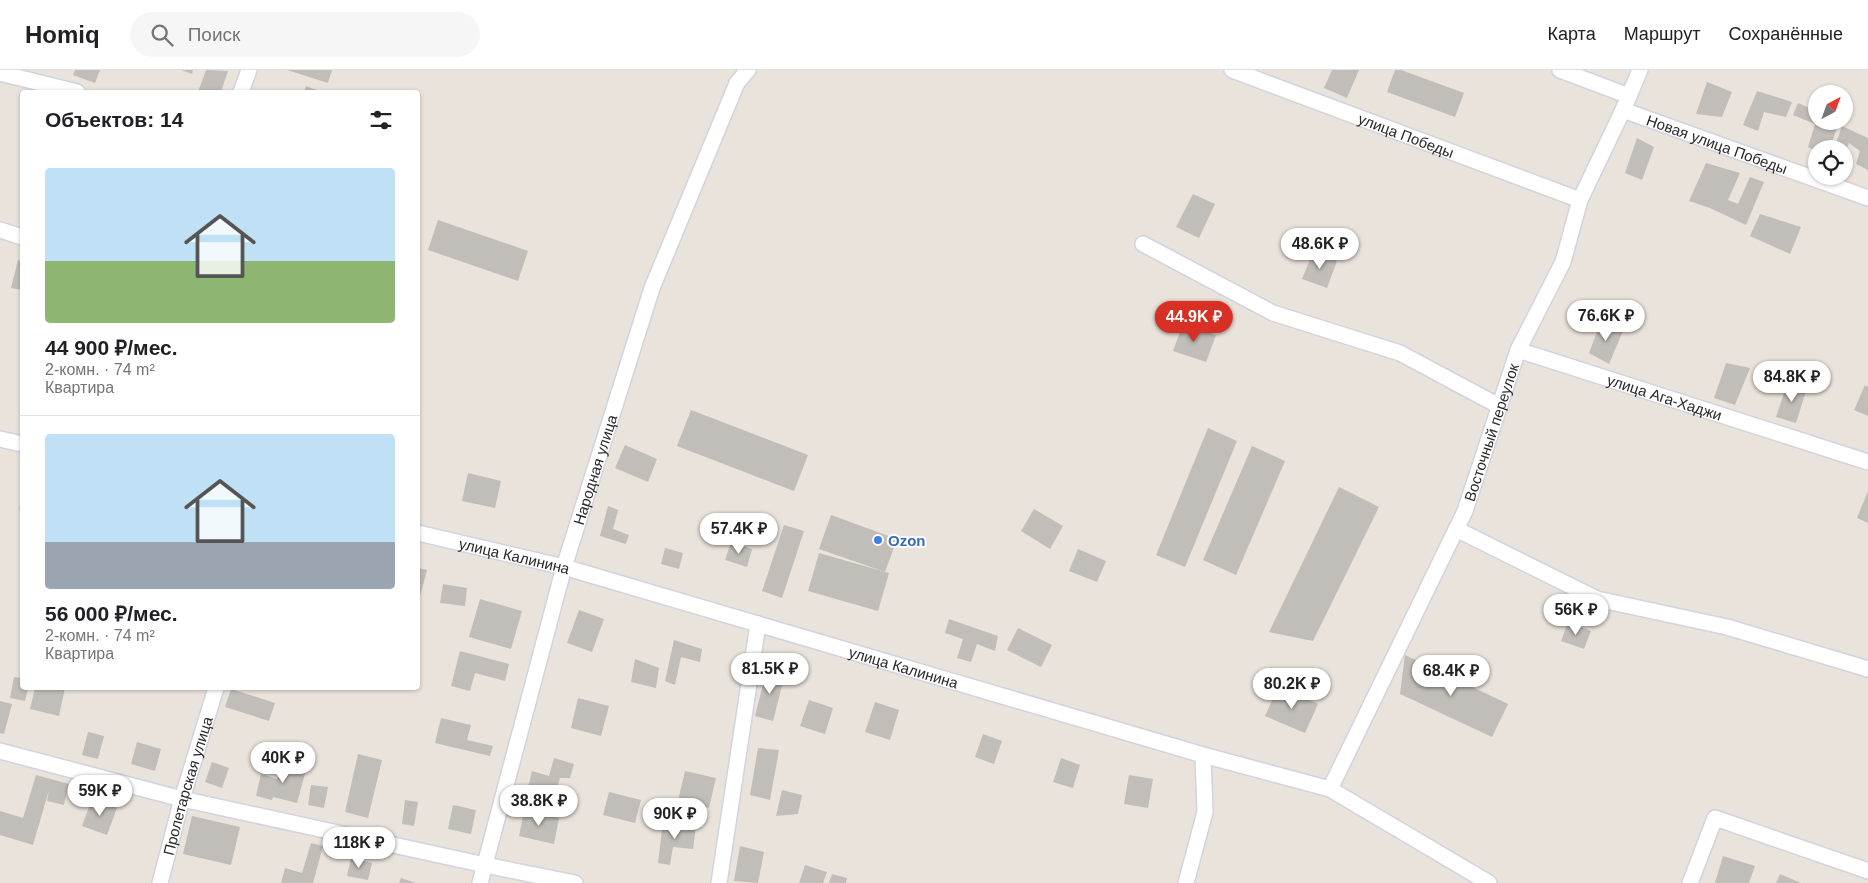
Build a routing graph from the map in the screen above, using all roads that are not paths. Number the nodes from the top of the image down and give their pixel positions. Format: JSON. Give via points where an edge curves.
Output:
{"nodes":[{"id":1,"x":249,"y":70,"type":"edge"},
{"id":2,"x":748,"y":70,"type":"edge"},
{"id":3,"x":1232,"y":70,"type":"edge"},
{"id":4,"x":1560,"y":70,"type":"edge"},
{"id":5,"x":1640,"y":70,"type":"edge"},
{"id":6,"x":0,"y":73,"type":"edge"},
{"id":7,"x":69,"y":90,"type":"edge"},
{"id":8,"x":242,"y":90,"type":"edge"},
{"id":9,"x":1629,"y":96,"type":"junction"},
{"id":10,"x":1623,"y":110,"type":"junction"},
{"id":11,"x":1868,"y":198,"type":"edge"},
{"id":12,"x":1580,"y":200,"type":"junction"},
{"id":13,"x":0,"y":230,"type":"edge"},
{"id":14,"x":20,"y":236,"type":"edge"},
{"id":15,"x":1143,"y":244,"type":"dead end"},
{"id":16,"x":1518,"y":350,"type":"junction"},
{"id":17,"x":1499,"y":406,"type":"junction"},
{"id":18,"x":0,"y":439,"type":"edge"},
{"id":19,"x":20,"y":444,"type":"edge"},
{"id":20,"x":1868,"y":462,"type":"edge"},
{"id":21,"x":1456,"y":529,"type":"junction"},
{"id":22,"x":420,"y":533,"type":"edge"},
{"id":23,"x":564,"y":568,"type":"junction"},
{"id":24,"x":758,"y":624,"type":"junction"},
{"id":25,"x":1868,"y":669,"type":"edge"},
{"id":26,"x":215,"y":690,"type":"edge"},
{"id":27,"x":0,"y":751,"type":"edge"},
{"id":28,"x":1204,"y":755,"type":"junction"},
{"id":29,"x":1330,"y":789,"type":"junction"},
{"id":30,"x":182,"y":799,"type":"junction"},
{"id":31,"x":484,"y":865,"type":"junction"},
{"id":32,"x":1868,"y":871,"type":"edge"},
{"id":33,"x":160,"y":883,"type":"edge"},
{"id":34,"x":480,"y":883,"type":"edge"},
{"id":35,"x":575,"y":883,"type":"edge"},
{"id":36,"x":719,"y":883,"type":"edge"},
{"id":37,"x":1186,"y":883,"type":"edge"},
{"id":38,"x":1489,"y":883,"type":"edge"},
{"id":39,"x":1690,"y":883,"type":"edge"}],
"edges":[{"from":1,"to":8,"type":"street"},
{"from":2,"to":23,"type":"street","name":"Народная улица","via":[[737,83],[652,288]]},
{"from":3,"to":12,"type":"street","name":"улица Победы"},
{"from":4,"to":9,"type":"street"},
{"from":5,"to":9,"type":"street","name":"Восточный переулок"},
{"from":6,"to":7,"type":"street"},
{"from":9,"to":10,"type":"street","name":"Восточный переулок"},
{"from":10,"to":11,"type":"street","name":"Новая улица Победы"},
{"from":10,"to":12,"type":"street","name":"Восточный переулок"},
{"from":12,"to":16,"type":"street","name":"Восточный переулок","via":[[1563,262]]},
{"from":13,"to":14,"type":"street"},
{"from":15,"to":17,"type":"street","via":[[1273,313],[1400,353]]},
{"from":16,"to":17,"type":"street","name":"Восточный переулок"},
{"from":16,"to":20,"type":"street","name":"улица Ага-Хаджи"},
{"from":17,"to":21,"type":"street","name":"Восточный переулок","via":[[1465,511]]},
{"from":18,"to":19,"type":"street"},
{"from":21,"to":25,"type":"street","via":[[1598,599],[1727,627]]},
{"from":21,"to":29,"type":"street","name":"Восточный переулок"},
{"from":22,"to":23,"type":"street","name":"улица Калинина"},
{"from":23,"to":24,"type":"street","name":"улица Калинина"},
{"from":23,"to":31,"type":"street","name":"Народная улица"},
{"from":24,"to":28,"type":"street","name":"улица Калинина"},
{"from":24,"to":36,"type":"street"},
{"from":26,"to":30,"type":"street","name":"Пролетарская улица"},
{"from":27,"to":30,"type":"street"},
{"from":28,"to":29,"type":"street","name":"улица Калинина"},
{"from":28,"to":37,"type":"street","via":[[1205,812]]},
{"from":29,"to":38,"type":"street","name":"улица Калинина"},
{"from":30,"to":31,"type":"street"},
{"from":30,"to":33,"type":"street","name":"Пролетарская улица"},
{"from":31,"to":34,"type":"street","name":"Народная улица"},
{"from":31,"to":35,"type":"street"},
{"from":32,"to":39,"type":"street","via":[[1715,818]]}]}
